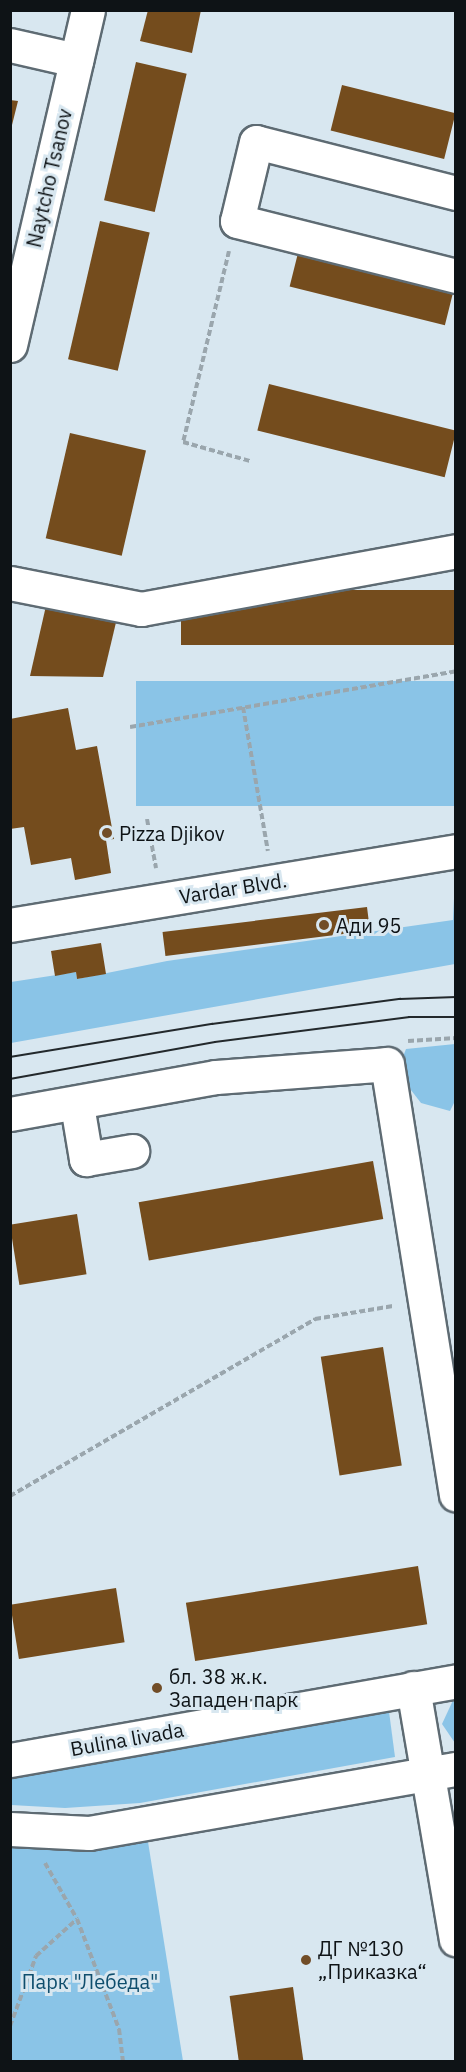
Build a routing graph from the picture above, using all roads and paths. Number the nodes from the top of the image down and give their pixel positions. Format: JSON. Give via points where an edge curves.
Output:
{"nodes":[{"id":1,"x":88,"y":10,"type":"edge"},
{"id":2,"x":10,"y":45,"type":"edge"},
{"id":3,"x":76,"y":60,"type":"junction"},
{"id":4,"x":456,"y":193,"type":"edge"},
{"id":5,"x":237,"y":220,"type":"junction"},
{"id":6,"x":456,"y":276,"type":"edge"},
{"id":7,"x":10,"y":345,"type":"edge"},
{"id":8,"x":250,"y":461,"type":"dead end"},
{"id":9,"x":456,"y":551,"type":"edge"},
{"id":10,"x":10,"y":583,"type":"edge"},
{"id":11,"x":456,"y":671,"type":"edge"},
{"id":12,"x":243,"y":707,"type":"junction"},
{"id":13,"x":130,"y":727,"type":"dead end"},
{"id":14,"x":147,"y":819,"type":"dead end"},
{"id":15,"x":456,"y":851,"type":"edge"},
{"id":16,"x":269,"y":858,"type":"dead end"},
{"id":17,"x":158,"y":878,"type":"dead end"},
{"id":18,"x":10,"y":925,"type":"edge"},
{"id":19,"x":456,"y":1038,"type":"edge"},
{"id":20,"x":387,"y":1064,"type":"junction"},
{"id":21,"x":77,"y":1105,"type":"junction"},
{"id":22,"x":10,"y":1113,"type":"edge"},
{"id":23,"x":132,"y":1151,"type":"dead end"},
{"id":24,"x":426,"y":1300,"type":"junction"},
{"id":25,"x":456,"y":1494,"type":"edge"},
{"id":26,"x":10,"y":1496,"type":"edge"},
{"id":27,"x":456,"y":1681,"type":"edge"},
{"id":28,"x":413,"y":1688,"type":"junction"},
{"id":29,"x":10,"y":1760,"type":"edge"},
{"id":30,"x":442,"y":1772,"type":"edge"},
{"id":31,"x":18,"y":1830,"type":"edge"},
{"id":32,"x":77,"y":1919,"type":"junction"},
{"id":33,"x":456,"y":1939,"type":"edge"},
{"id":34,"x":10,"y":2026,"type":"edge"},
{"id":35,"x":123,"y":2061,"type":"edge"}],
"edges":[{"from":1,"to":3,"type":"street","name":"Naytcho Tsanov"},
{"from":2,"to":3,"type":"street"},
{"from":3,"to":7,"type":"street","name":"Naytcho Tsanov"},
{"from":4,"to":5,"type":"street","via":[[256,142]]},
{"from":5,"to":6,"type":"street"},
{"from":5,"to":8,"type":"path","via":[[183,442]]},
{"from":9,"to":10,"type":"street","via":[[141,609]]},
{"from":11,"to":12,"type":"path"},
{"from":12,"to":13,"type":"path"},
{"from":12,"to":16,"type":"path"},
{"from":14,"to":17,"type":"path"},
{"from":15,"to":18,"type":"street","name":"Vardar Blvd."},
{"from":19,"to":20,"type":"path","via":[[400,1041]]},
{"from":20,"to":21,"type":"street","via":[[216,1077]]},
{"from":20,"to":24,"type":"street"},
{"from":21,"to":22,"type":"street"},
{"from":21,"to":23,"type":"street","via":[[86,1159]]},
{"from":24,"to":25,"type":"street"},
{"from":24,"to":26,"type":"path","via":[[315,1319]]},
{"from":27,"to":28,"type":"street","name":"Bulina livada"},
{"from":28,"to":29,"type":"street","name":"Bulina livada"},
{"from":28,"to":30,"type":"street"},
{"from":30,"to":31,"type":"street","via":[[89,1833]]},
{"from":30,"to":33,"type":"street"},
{"from":31,"to":32,"type":"path"},
{"from":32,"to":34,"type":"path","via":[[36,1956]]},
{"from":32,"to":35,"type":"path","via":[[119,2029]]}]}
